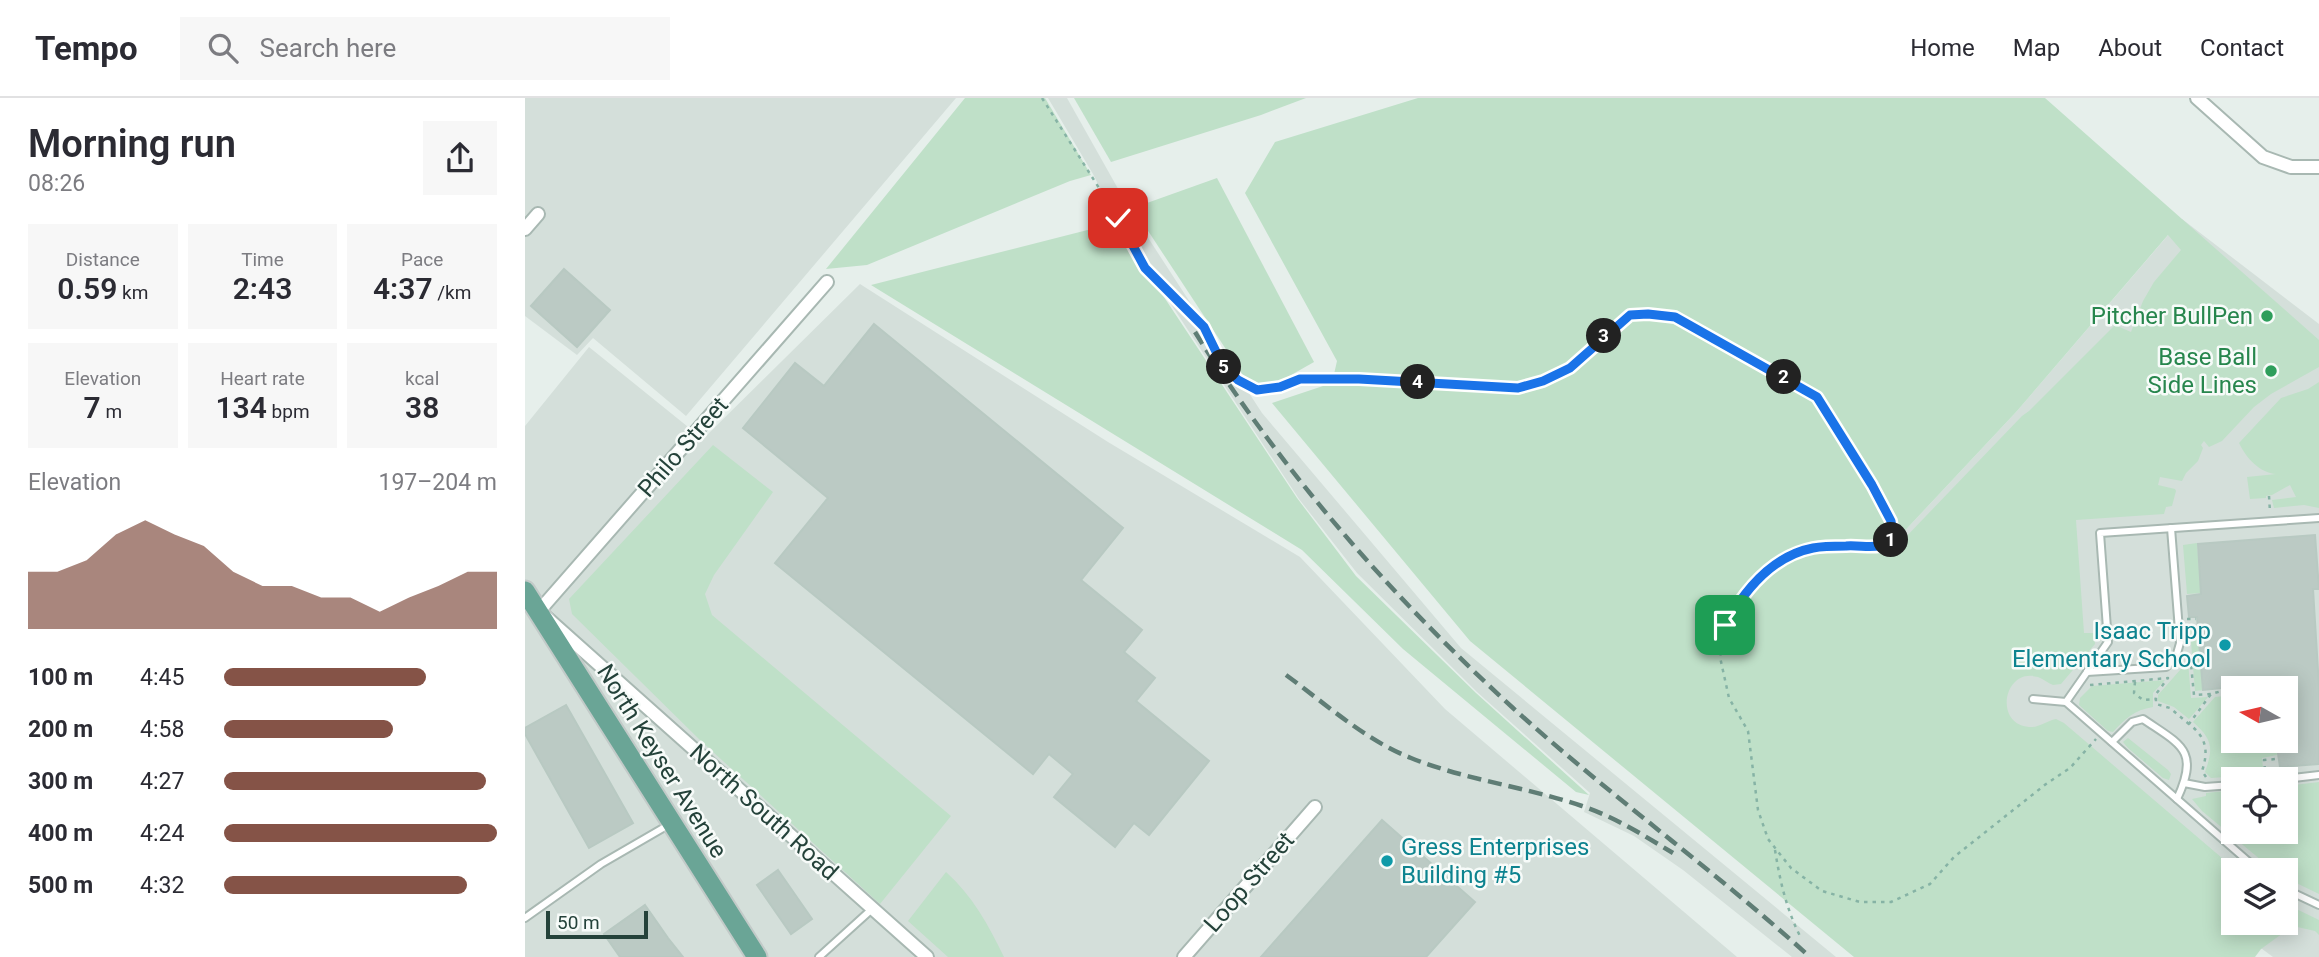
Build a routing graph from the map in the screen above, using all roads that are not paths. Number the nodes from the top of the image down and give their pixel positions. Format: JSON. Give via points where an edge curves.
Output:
{"nodes":[{"id":1,"x":2197,"y":98,"type":"edge"},
{"id":2,"x":2319,"y":167,"type":"edge"},
{"id":3,"x":538,"y":214,"type":"dead end"},
{"id":4,"x":525,"y":229,"type":"edge"},
{"id":5,"x":827,"y":282,"type":"dead end"},
{"id":6,"x":2319,"y":518,"type":"edge"},
{"id":7,"x":2171,"y":528,"type":"junction"},
{"id":8,"x":525,"y":591,"type":"edge"},
{"id":9,"x":540,"y":611,"type":"junction"},
{"id":10,"x":2087,"y":672,"type":"junction"},
{"id":11,"x":2033,"y":699,"type":"dead end"},
{"id":12,"x":2066,"y":702,"type":"junction"},
{"id":13,"x":2112,"y":743,"type":"junction"},
{"id":14,"x":2319,"y":775,"type":"edge"},
{"id":15,"x":2298,"y":777,"type":"edge"},
{"id":16,"x":2184,"y":783,"type":"junction"},
{"id":17,"x":2221,"y":786,"type":"edge"},
{"id":18,"x":2177,"y":799,"type":"junction"},
{"id":19,"x":1315,"y":807,"type":"dead end"},
{"id":20,"x":672,"y":822,"type":"junction"},
{"id":21,"x":2244,"y":858,"type":"edge"},
{"id":22,"x":2298,"y":895,"type":"edge"},
{"id":23,"x":2319,"y":905,"type":"edge"},
{"id":24,"x":872,"y":908,"type":"junction"},
{"id":25,"x":525,"y":918,"type":"edge"},
{"id":26,"x":757,"y":957,"type":"edge"},
{"id":27,"x":819,"y":957,"type":"edge"},
{"id":28,"x":927,"y":957,"type":"edge"},
{"id":29,"x":1184,"y":957,"type":"edge"}],
"edges":[{"from":1,"to":2,"type":"street","via":[[2263,157],[2291,167]]},
{"from":3,"to":4,"type":"street"},
{"from":5,"to":9,"type":"street","name":"Philo Street"},
{"from":6,"to":7,"type":"lane"},
{"from":7,"to":10,"type":"lane","via":[[2100,533],[2108,642]]},
{"from":7,"to":10,"type":"lane","via":[[2180,643],[2176,657],[2166,667]]},
{"from":8,"to":9,"type":"main road","name":"North Keyser Avenue"},
{"from":9,"to":20,"type":"main road","name":"North Keyser Avenue"},
{"from":9,"to":24,"type":"street","name":"North South Road"},
{"from":10,"to":12,"type":"lane"},
{"from":11,"to":12,"type":"lane"},
{"from":12,"to":13,"type":"lane"},
{"from":13,"to":16,"type":"lane","via":[[2132,722],[2143,719],[2181,746],[2188,764]]},
{"from":13,"to":18,"type":"lane"},
{"from":14,"to":15,"type":"lane"},
{"from":16,"to":17,"type":"lane"},
{"from":16,"to":18,"type":"lane"},
{"from":18,"to":21,"type":"lane"},
{"from":19,"to":29,"type":"street","name":"Loop Street"},
{"from":20,"to":25,"type":"lane","via":[[601,864]]},
{"from":20,"to":26,"type":"main road","name":"North Keyser Avenue"},
{"from":22,"to":23,"type":"lane"},
{"from":24,"to":27,"type":"lane"},
{"from":24,"to":28,"type":"street","name":"North South Road"}]}
